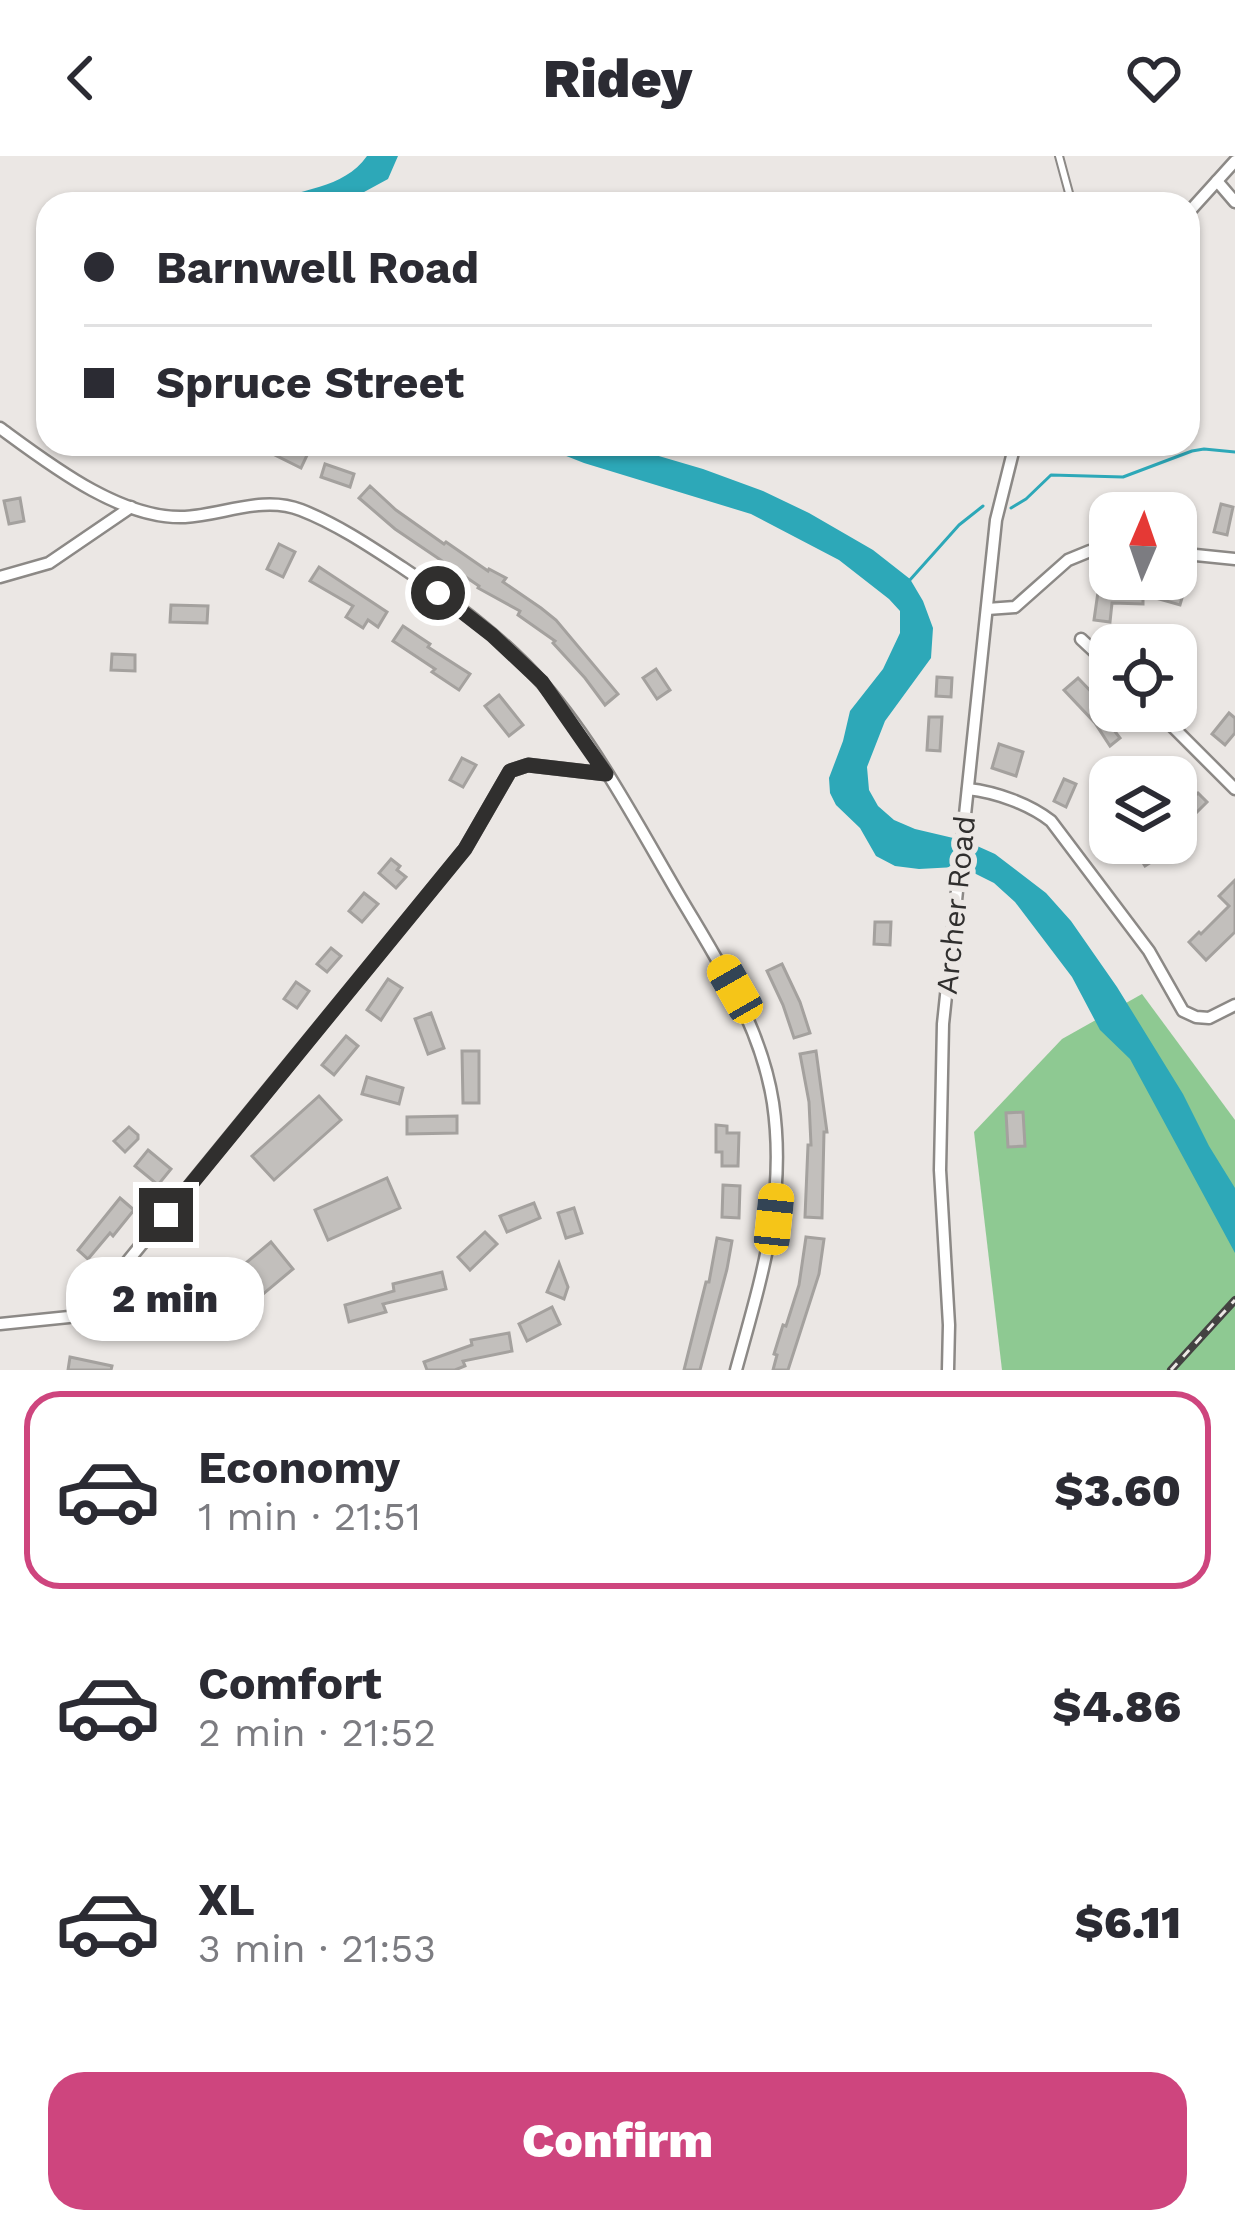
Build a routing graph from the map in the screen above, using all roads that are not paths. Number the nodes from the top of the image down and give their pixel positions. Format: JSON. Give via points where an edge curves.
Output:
{"nodes":[{"id":1,"x":1059,"y":156,"type":"edge"},
{"id":2,"x":1235,"y":161,"type":"edge"},
{"id":3,"x":1217,"y":181,"type":"junction"},
{"id":4,"x":1069,"y":192,"type":"edge"},
{"id":5,"x":1200,"y":200,"type":"edge"},
{"id":6,"x":1235,"y":202,"type":"edge"},
{"id":7,"x":0,"y":428,"type":"edge"},
{"id":8,"x":36,"y":453,"type":"edge"},
{"id":9,"x":41,"y":456,"type":"edge"},
{"id":10,"x":1012,"y":456,"type":"edge"},
{"id":11,"x":130,"y":507,"type":"junction"},
{"id":12,"x":1089,"y":551,"type":"edge"},
{"id":13,"x":1197,"y":555,"type":"edge"},
{"id":14,"x":1235,"y":559,"type":"edge"},
{"id":15,"x":0,"y":577,"type":"edge"},
{"id":16,"x":987,"y":609,"type":"junction"},
{"id":17,"x":1081,"y":639,"type":"dead end"},
{"id":18,"x":1089,"y":646,"type":"edge"},
{"id":19,"x":1178,"y":732,"type":"edge"},
{"id":20,"x":606,"y":774,"type":"junction"},
{"id":21,"x":968,"y":789,"type":"junction"},
{"id":22,"x":1235,"y":789,"type":"edge"},
{"id":23,"x":1235,"y":1005,"type":"edge"},
{"id":24,"x":0,"y":1324,"type":"edge"},
{"id":25,"x":736,"y":1370,"type":"edge"},
{"id":26,"x":948,"y":1370,"type":"edge"}],
"edges":[{"from":1,"to":4,"type":"lane"},
{"from":2,"to":3,"type":"street"},
{"from":3,"to":5,"type":"street"},
{"from":3,"to":6,"type":"street"},
{"from":7,"to":8,"type":"street"},
{"from":9,"to":11,"type":"street"},
{"from":10,"to":16,"type":"street","name":"Archer Road"},
{"from":11,"to":15,"type":"street","via":[[49,562]]},
{"from":11,"to":20,"type":"street","via":[[184,517],[272,503],[317,516],[415,576],[523,662]]},
{"from":12,"to":16,"type":"street","via":[[1016,607]]},
{"from":13,"to":14,"type":"street"},
{"from":16,"to":21,"type":"street","name":"Archer Road"},
{"from":17,"to":18,"type":"street"},
{"from":19,"to":22,"type":"street"},
{"from":20,"to":24,"type":"street","via":[[528,765],[510,771],[465,849],[96,1300],[69,1317]]},
{"from":20,"to":25,"type":"street","via":[[735,989],[766,1070],[777,1144],[774,1219]]},
{"from":21,"to":23,"type":"street","via":[[1051,821],[1149,951],[1183,1011],[1209,1018]]},
{"from":21,"to":26,"type":"street","name":"Archer Road","via":[[940,1097]]}]}
